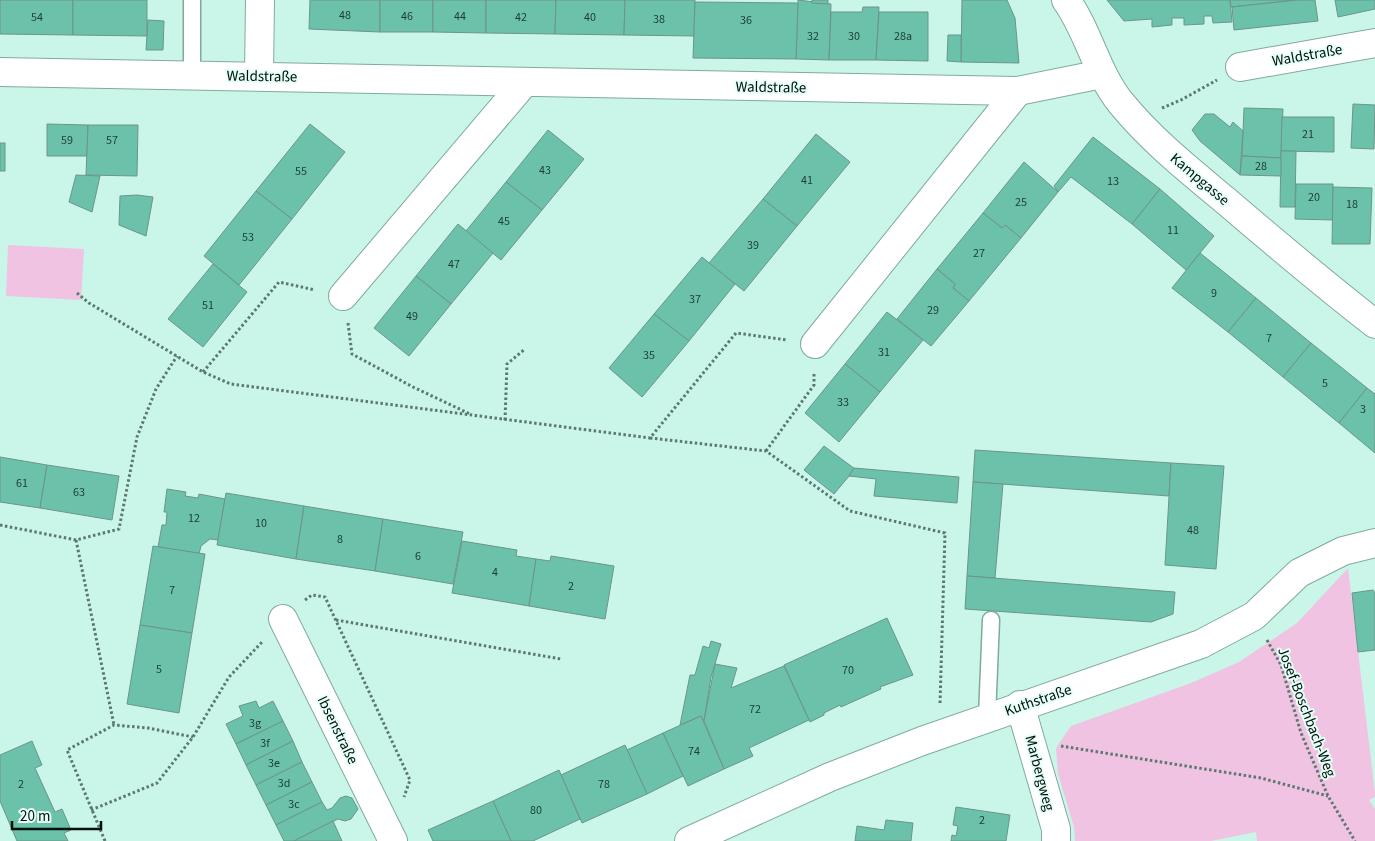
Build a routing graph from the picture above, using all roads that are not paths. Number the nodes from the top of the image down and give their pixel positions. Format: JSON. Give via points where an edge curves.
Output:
{"nodes":[{"id":1,"x":192,"y":0,"type":"edge"},
{"id":2,"x":260,"y":0,"type":"edge"},
{"id":3,"x":1066,"y":0,"type":"edge"},
{"id":4,"x":1375,"y":43,"type":"edge"},
{"id":5,"x":1240,"y":67,"type":"road end"},
{"id":6,"x":0,"y":72,"type":"edge"},
{"id":7,"x":1102,"y":74,"type":"junction"},
{"id":8,"x":192,"y":75,"type":"junction"},
{"id":9,"x":259,"y":76,"type":"junction"},
{"id":10,"x":524,"y":83,"type":"junction"},
{"id":11,"x":1018,"y":91,"type":"junction"},
{"id":12,"x":344,"y":296,"type":"road end"},
{"id":13,"x":1375,"y":324,"type":"edge"},
{"id":14,"x":815,"y":344,"type":"road end"},
{"id":15,"x":1375,"y":543,"type":"edge"},
{"id":16,"x":283,"y":618,"type":"road end"},
{"id":17,"x":991,"y":620,"type":"dead end"},
{"id":18,"x":1020,"y":705,"type":"junction"},
{"id":19,"x":988,"y":717,"type":"junction"},
{"id":20,"x":392,"y":839,"type":"edge"},
{"id":21,"x":689,"y":841,"type":"edge"},
{"id":22,"x":1056,"y":841,"type":"edge"}],
"edges":[{"from":1,"to":8,"type":"lane"},
{"from":2,"to":9,"type":"street"},
{"from":3,"to":7,"type":"street","name":"Kampgasse","via":[[1087,35]]},
{"from":4,"to":5,"type":"street","name":"Waldstraße"},
{"from":6,"to":8,"type":"street","name":"Waldstraße"},
{"from":7,"to":11,"type":"street","name":"Waldstraße"},
{"from":7,"to":13,"type":"street","name":"Kampgasse","via":[[1120,102],[1156,142]]},
{"from":8,"to":9,"type":"street","name":"Waldstraße"},
{"from":9,"to":10,"type":"street","name":"Waldstraße"},
{"from":10,"to":11,"type":"street","name":"Waldstraße"},
{"from":10,"to":12,"type":"street"},
{"from":11,"to":14,"type":"street"},
{"from":15,"to":18,"type":"street","name":"Kuthstraße","via":[[1343,550],[1299,573],[1254,616],[1201,644]]},
{"from":16,"to":20,"type":"street","name":"Ibsenstraße"},
{"from":17,"to":19,"type":"lane"},
{"from":18,"to":19,"type":"street","name":"Kuthstraße"},
{"from":18,"to":22,"type":"street","name":"Marbergweg","via":[[1056,829]]},
{"from":19,"to":21,"type":"street","name":"Kuthstraße","via":[[830,777]]}]}
